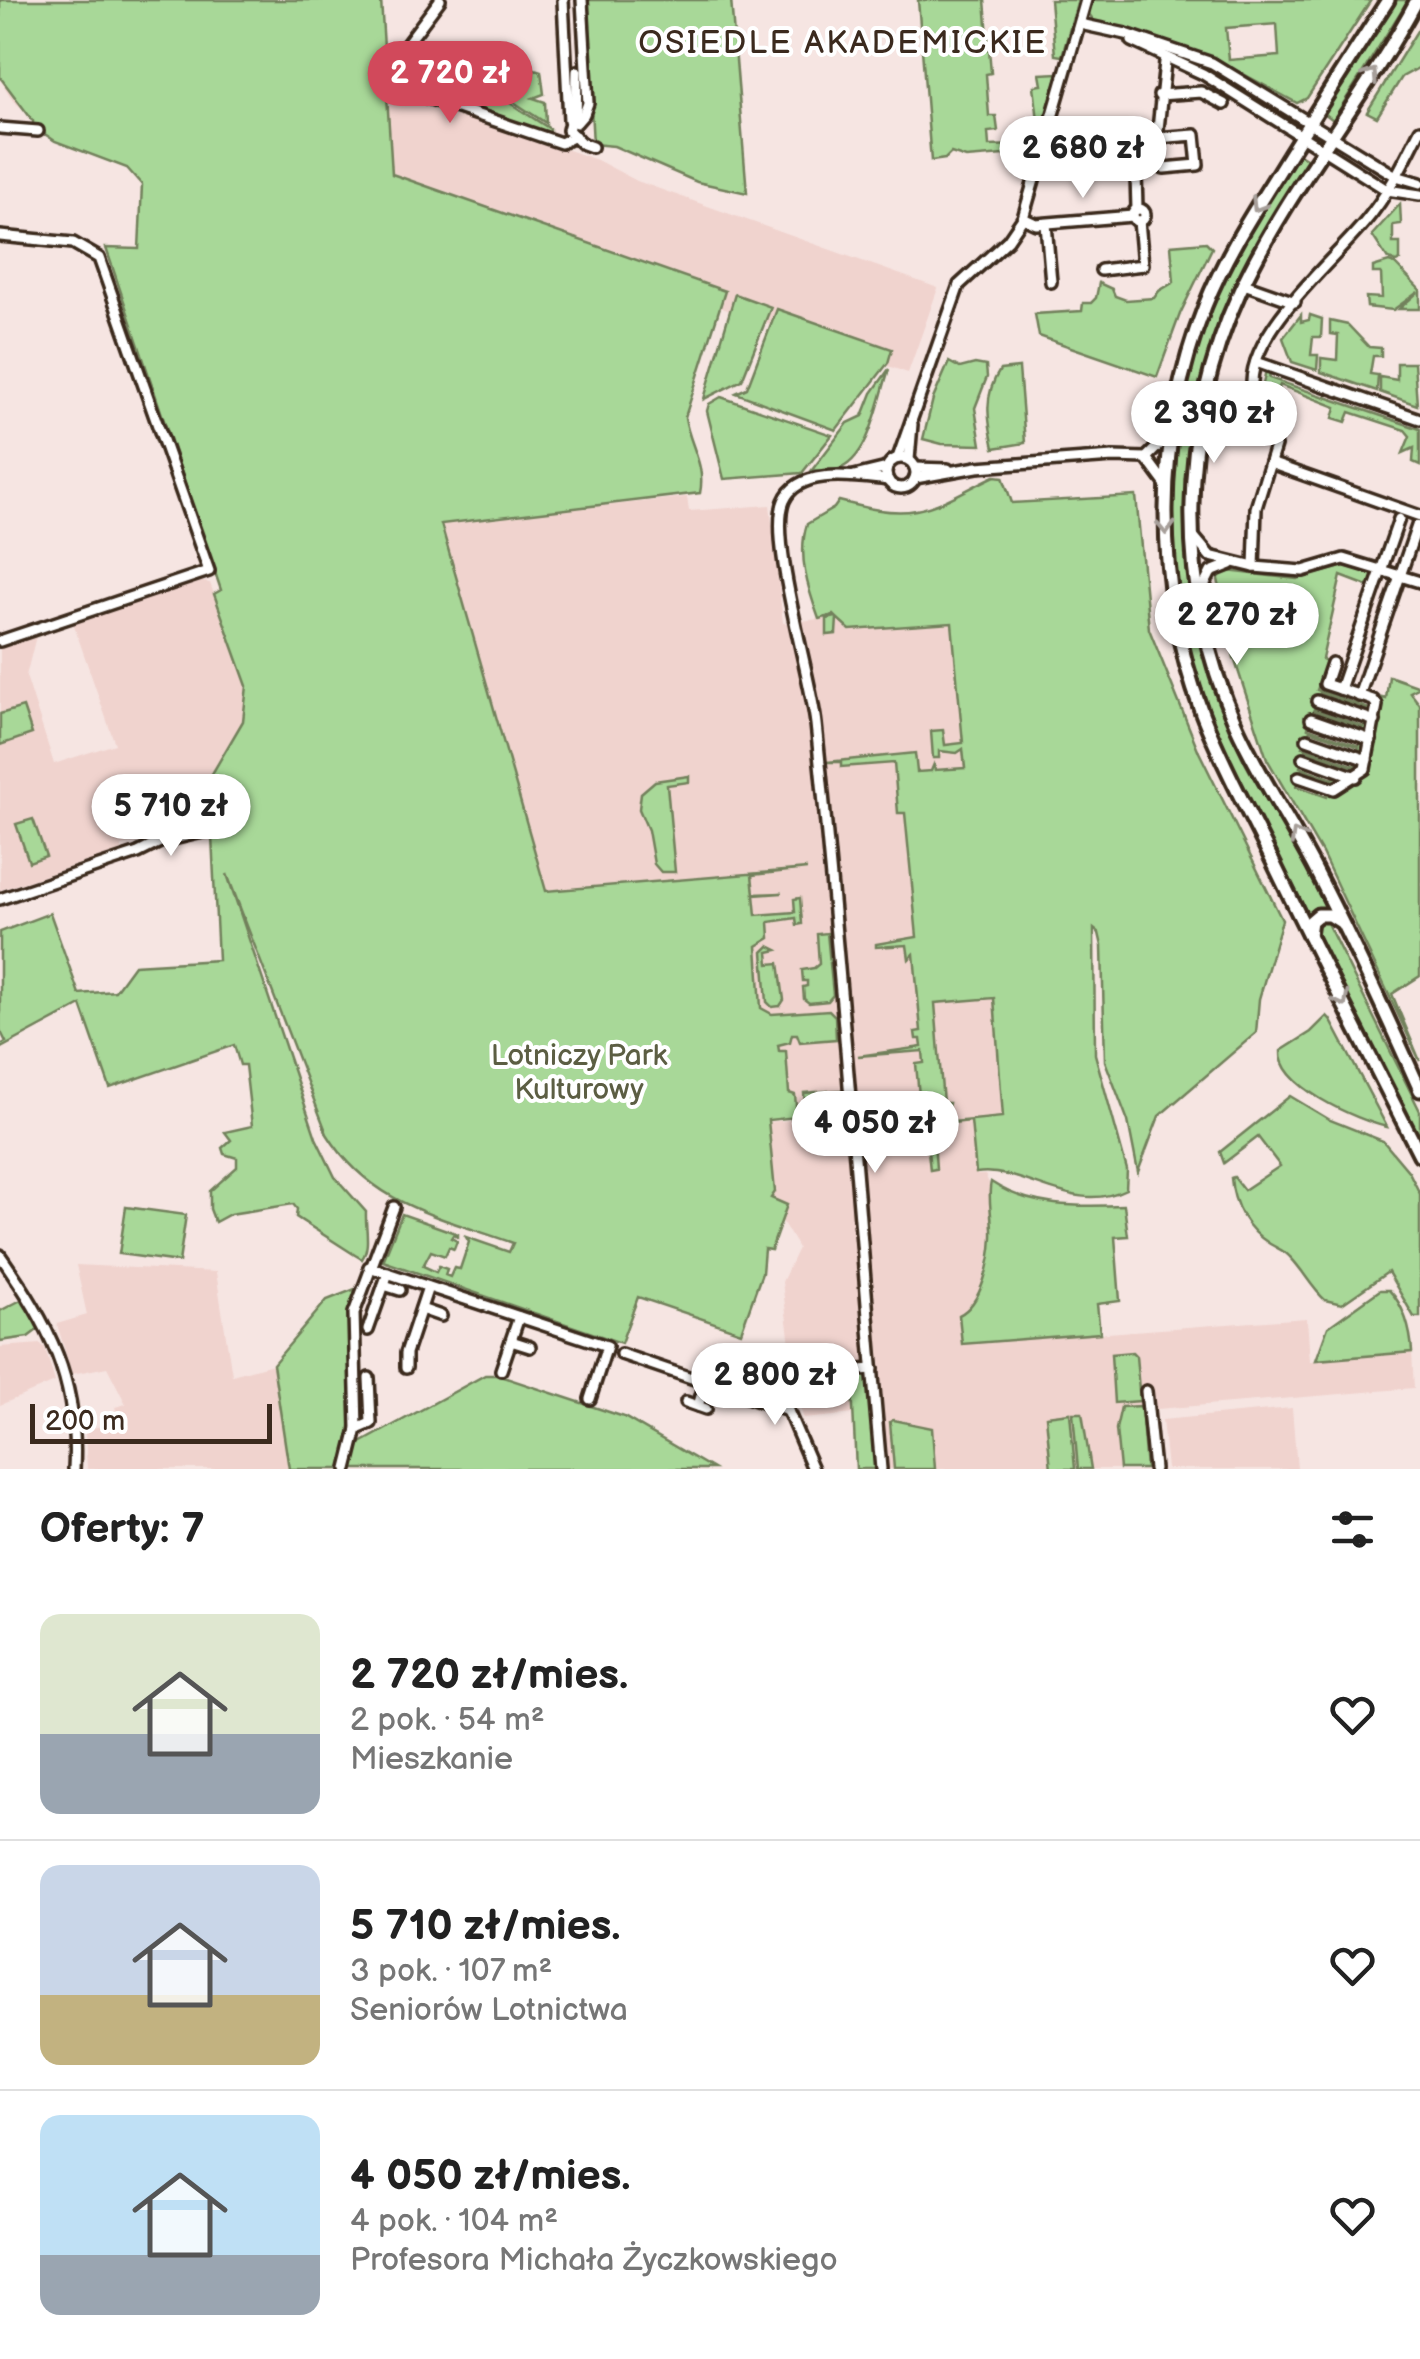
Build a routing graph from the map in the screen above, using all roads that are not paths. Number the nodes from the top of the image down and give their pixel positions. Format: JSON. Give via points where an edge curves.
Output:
{"nodes":[{"id":1,"x":440,"y":0,"type":"edge"},
{"id":2,"x":563,"y":0,"type":"edge"},
{"id":3,"x":582,"y":0,"type":"edge"},
{"id":4,"x":1086,"y":0,"type":"edge"},
{"id":5,"x":1388,"y":0,"type":"edge"},
{"id":6,"x":1417,"y":0,"type":"edge"},
{"id":7,"x":1080,"y":24,"type":"junction"},
{"id":8,"x":1116,"y":33,"type":"junction"},
{"id":9,"x":1165,"y":62,"type":"dead end"},
{"id":10,"x":577,"y":71,"type":"dead end"},
{"id":11,"x":1159,"y":94,"type":"junction"},
{"id":12,"x":1224,"y":104,"type":"dead end"},
{"id":13,"x":573,"y":121,"type":"junction"},
{"id":14,"x":1310,"y":122,"type":"junction"},
{"id":15,"x":0,"y":128,"type":"edge"},
{"id":16,"x":1420,"y":130,"type":"edge"},
{"id":17,"x":38,"y":132,"type":"dead end"},
{"id":18,"x":574,"y":136,"type":"junction"},
{"id":19,"x":1301,"y":136,"type":"junction"},
{"id":20,"x":1332,"y":136,"type":"junction"},
{"id":21,"x":1156,"y":138,"type":"junction"},
{"id":22,"x":592,"y":148,"type":"dead end"},
{"id":23,"x":1324,"y":150,"type":"junction"},
{"id":24,"x":1152,"y":164,"type":"junction"},
{"id":25,"x":1396,"y":176,"type":"junction"},
{"id":26,"x":1420,"y":182,"type":"edge"},
{"id":27,"x":1387,"y":190,"type":"junction"},
{"id":28,"x":1420,"y":196,"type":"edge"},
{"id":29,"x":1136,"y":215,"type":"junction"},
{"id":30,"x":1024,"y":218,"type":"junction"},
{"id":31,"x":1046,"y":224,"type":"junction"},
{"id":32,"x":0,"y":236,"type":"edge"},
{"id":33,"x":1101,"y":270,"type":"dead end"},
{"id":34,"x":1051,"y":282,"type":"dead end"},
{"id":35,"x":1244,"y":284,"type":"junction"},
{"id":36,"x":1295,"y":302,"type":"junction"},
{"id":37,"x":1256,"y":362,"type":"junction"},
{"id":38,"x":1420,"y":419,"type":"edge"},
{"id":39,"x":1171,"y":431,"type":"junction"},
{"id":40,"x":1146,"y":458,"type":"junction"},
{"id":41,"x":1270,"y":464,"type":"junction"},
{"id":42,"x":909,"y":466,"type":"junction"},
{"id":43,"x":887,"y":468,"type":"junction"},
{"id":44,"x":851,"y":477,"type":"junction"},
{"id":45,"x":888,"y":480,"type":"junction"},
{"id":46,"x":1166,"y":485,"type":"junction"},
{"id":47,"x":1399,"y":519,"type":"dead end"},
{"id":48,"x":1419,"y":521,"type":"edge"},
{"id":49,"x":1192,"y":534,"type":"junction"},
{"id":50,"x":1238,"y":564,"type":"junction"},
{"id":51,"x":1254,"y":568,"type":"junction"},
{"id":52,"x":1382,"y":569,"type":"junction"},
{"id":53,"x":1400,"y":576,"type":"junction"},
{"id":54,"x":1420,"y":582,"type":"edge"},
{"id":55,"x":1198,"y":599,"type":"junction"},
{"id":56,"x":0,"y":641,"type":"edge"},
{"id":57,"x":1332,"y":663,"type":"dead end"},
{"id":58,"x":1340,"y":689,"type":"junction"},
{"id":59,"x":1358,"y":696,"type":"junction"},
{"id":60,"x":1317,"y":701,"type":"dead end"},
{"id":61,"x":1311,"y":719,"type":"dead end"},
{"id":62,"x":1374,"y":721,"type":"junction"},
{"id":63,"x":1307,"y":739,"type":"dead end"},
{"id":64,"x":1371,"y":740,"type":"junction"},
{"id":65,"x":1303,"y":758,"type":"dead end"},
{"id":66,"x":1367,"y":760,"type":"junction"},
{"id":67,"x":1356,"y":777,"type":"junction"},
{"id":68,"x":1299,"y":778,"type":"dead end"},
{"id":69,"x":211,"y":830,"type":"dead end"},
{"id":70,"x":0,"y":899,"type":"edge"},
{"id":71,"x":1341,"y":922,"type":"junction"},
{"id":72,"x":1309,"y":935,"type":"junction"},
{"id":73,"x":1420,"y":1090,"type":"edge"},
{"id":74,"x":1420,"y":1155,"type":"edge"},
{"id":75,"x":394,"y":1207,"type":"dead end"},
{"id":76,"x":0,"y":1254,"type":"edge"},
{"id":77,"x":369,"y":1267,"type":"junction"},
{"id":78,"x":388,"y":1274,"type":"junction"},
{"id":79,"x":384,"y":1285,"type":"junction"},
{"id":80,"x":428,"y":1287,"type":"junction"},
{"id":81,"x":400,"y":1290,"type":"dead end"},
{"id":82,"x":421,"y":1309,"type":"junction"},
{"id":83,"x":440,"y":1316,"type":"dead end"},
{"id":84,"x":518,"y":1317,"type":"junction"},
{"id":85,"x":368,"y":1330,"type":"dead end"},
{"id":86,"x":511,"y":1340,"type":"junction"},
{"id":87,"x":530,"y":1347,"type":"dead end"},
{"id":88,"x":620,"y":1354,"type":"dead end"},
{"id":89,"x":406,"y":1368,"type":"dead end"},
{"id":90,"x":872,"y":1368,"type":"junction"},
{"id":91,"x":502,"y":1370,"type":"dead end"},
{"id":92,"x":369,"y":1378,"type":"dead end"},
{"id":93,"x":705,"y":1383,"type":"junction"},
{"id":94,"x":1146,"y":1391,"type":"dead end"},
{"id":95,"x":590,"y":1399,"type":"dead end"},
{"id":96,"x":686,"y":1402,"type":"dead end"},
{"id":97,"x":788,"y":1411,"type":"junction"},
{"id":98,"x":357,"y":1429,"type":"junction"},
{"id":99,"x":74,"y":1469,"type":"edge"},
{"id":100,"x":346,"y":1469,"type":"edge"},
{"id":101,"x":812,"y":1469,"type":"edge"},
{"id":102,"x":882,"y":1469,"type":"edge"},
{"id":103,"x":1154,"y":1469,"type":"edge"}],
"edges":[{"from":1,"to":18,"type":"street","via":[[391,64],[392,86],[562,143]]},
{"from":2,"to":13,"type":"street"},
{"from":3,"to":13,"type":"street","via":[[588,103]]},
{"from":4,"to":7,"type":"street"},
{"from":5,"to":14,"type":"main road"},
{"from":20,"to":6,"type":"main road","one_way":true},
{"from":7,"to":8,"type":"street"},
{"from":7,"to":30,"type":"street"},
{"from":8,"to":14,"type":"street","via":[[1212,63]]},
{"from":8,"to":19,"type":"street","via":[[1203,74]]},
{"from":9,"to":11,"type":"street"},
{"from":10,"to":13,"type":"street"},
{"from":11,"to":12,"type":"street","via":[[1201,92]]},
{"from":11,"to":21,"type":"street"},
{"from":13,"to":18,"type":"street"},
{"from":14,"to":19,"type":"main road"},
{"from":14,"to":20,"type":"street"},
{"from":15,"to":17,"type":"street"},
{"from":16,"to":25,"type":"street"},
{"from":18,"to":22,"type":"street"},
{"from":19,"to":23,"type":"street"},
{"from":19,"to":39,"type":"main road","one_way":true,"via":[[1220,272],[1195,333]]},
{"from":20,"to":23,"type":"main road"},
{"from":20,"to":25,"type":"street"},
{"from":21,"to":24,"type":"street"},
{"from":21,"to":24,"type":"street","via":[[1195,135],[1198,165]]},
{"from":23,"to":27,"type":"street"},
{"from":23,"to":35,"type":"main road"},
{"from":24,"to":29,"type":"street","via":[[1136,174]]},
{"from":25,"to":26,"type":"street"},
{"from":25,"to":27,"type":"street"},
{"from":27,"to":28,"type":"street"},
{"from":27,"to":36,"type":"street"},
{"from":29,"to":31,"type":"street"},
{"from":29,"to":33,"type":"street","via":[[1143,265]]},
{"from":30,"to":31,"type":"street"},
{"from":30,"to":42,"type":"street","via":[[959,285],[912,422]]},
{"from":31,"to":34,"type":"street"},
{"from":32,"to":56,"type":"street","via":[[73,244],[99,258],[209,571]]},
{"from":35,"to":36,"type":"street"},
{"from":35,"to":49,"type":"main road","via":[[1205,395]]},
{"from":36,"to":37,"type":"street"},
{"from":37,"to":38,"type":"street"},
{"from":37,"to":41,"type":"street","via":[[1254,397],[1276,443]]},
{"from":39,"to":40,"type":"street"},
{"from":39,"to":46,"type":"main road"},
{"from":40,"to":42,"type":"street","via":[[950,470]]},
{"from":40,"to":46,"type":"street"},
{"from":41,"to":48,"type":"street"},
{"from":41,"to":51,"type":"street","via":[[1253,523]]},
{"from":42,"to":43,"type":"street"},
{"from":42,"to":45,"type":"street","via":[[910,485],[900,488]]},
{"from":43,"to":44,"type":"street"},
{"from":43,"to":45,"type":"street"},
{"from":44,"to":45,"type":"street"},
{"from":44,"to":90,"type":"street","via":[[802,482],[787,496],[781,518],[816,719]]},
{"from":46,"to":72,"type":"main road","one_way":true,"via":[[1173,606],[1193,686]]},
{"from":47,"to":52,"type":"street"},
{"from":48,"to":53,"type":"street"},
{"from":49,"to":50,"type":"street","via":[[1207,554]]},
{"from":49,"to":55,"type":"main road"},
{"from":50,"to":51,"type":"street"},
{"from":50,"to":55,"type":"street","via":[[1214,569]]},
{"from":51,"to":52,"type":"street","via":[[1303,571],[1344,559]]},
{"from":52,"to":53,"type":"street"},
{"from":52,"to":58,"type":"street"},
{"from":53,"to":54,"type":"street"},
{"from":53,"to":59,"type":"street"},
{"from":71,"to":55,"type":"main road","one_way":true,"via":[[1234,722]]},
{"from":57,"to":58,"type":"street","via":[[1325,684]]},
{"from":58,"to":59,"type":"street"},
{"from":59,"to":62,"type":"street","via":[[1376,703]]},
{"from":60,"to":62,"type":"street"},
{"from":61,"to":64,"type":"street"},
{"from":62,"to":64,"type":"street"},
{"from":63,"to":66,"type":"street"},
{"from":64,"to":66,"type":"street"},
{"from":65,"to":67,"type":"street"},
{"from":66,"to":67,"type":"street"},
{"from":67,"to":68,"type":"street","via":[[1334,789]]},
{"from":69,"to":70,"type":"street"},
{"from":71,"to":72,"type":"main road","via":[[1318,915]]},
{"from":71,"to":73,"type":"main road"},
{"from":72,"to":74,"type":"main road","one_way":true},
{"from":75,"to":77,"type":"street"},
{"from":76,"to":99,"type":"street","via":[[52,1335],[72,1410]]},
{"from":77,"to":78,"type":"street"},
{"from":77,"to":98,"type":"street","via":[[354,1313]]},
{"from":78,"to":79,"type":"street"},
{"from":78,"to":80,"type":"street"},
{"from":79,"to":81,"type":"street"},
{"from":79,"to":85,"type":"street"},
{"from":80,"to":82,"type":"street"},
{"from":80,"to":84,"type":"street"},
{"from":82,"to":83,"type":"street"},
{"from":82,"to":89,"type":"street"},
{"from":84,"to":86,"type":"street"},
{"from":84,"to":95,"type":"street","via":[[606,1346]]},
{"from":86,"to":87,"type":"street"},
{"from":86,"to":91,"type":"street"},
{"from":88,"to":93,"type":"street"},
{"from":90,"to":97,"type":"street","via":[[782,1376]]},
{"from":90,"to":102,"type":"street"},
{"from":92,"to":98,"type":"street","via":[[371,1423]]},
{"from":93,"to":96,"type":"street","via":[[702,1408]]},
{"from":93,"to":97,"type":"street"},
{"from":94,"to":103,"type":"street"},
{"from":97,"to":101,"type":"street"},
{"from":98,"to":100,"type":"street"}]}
